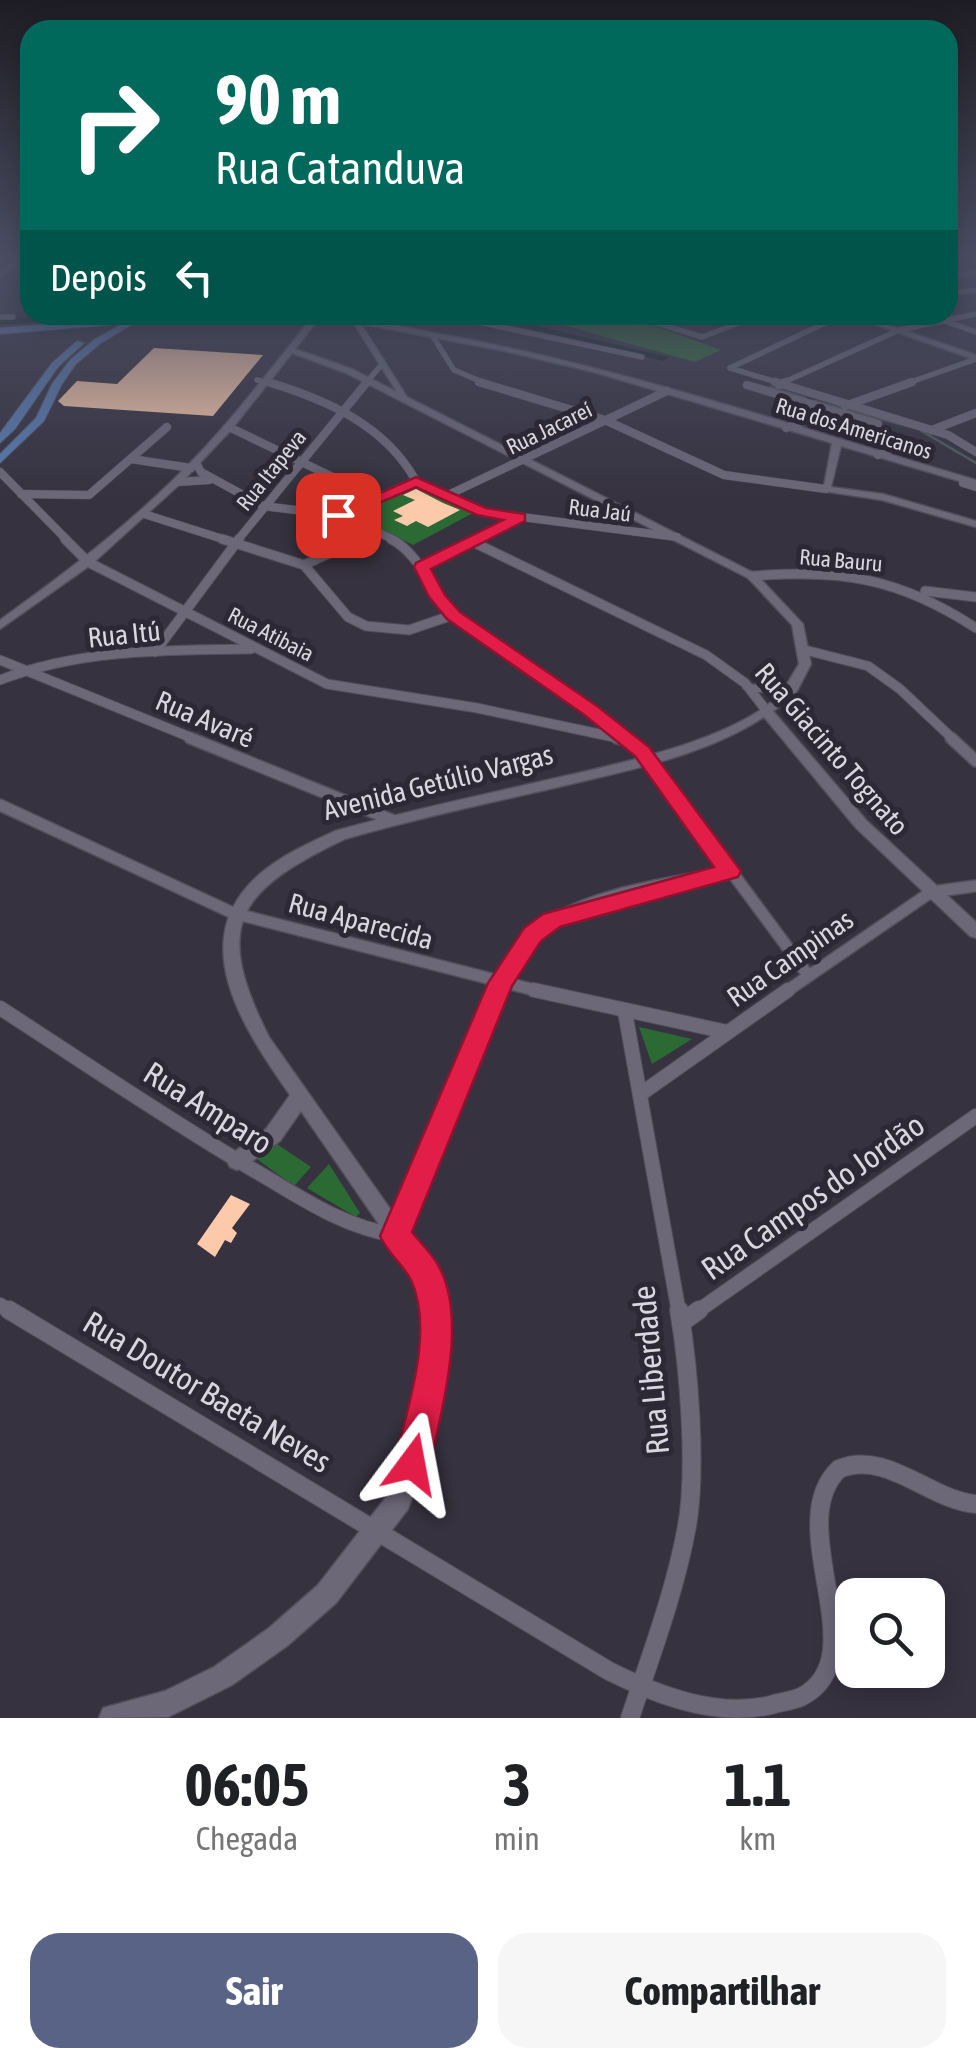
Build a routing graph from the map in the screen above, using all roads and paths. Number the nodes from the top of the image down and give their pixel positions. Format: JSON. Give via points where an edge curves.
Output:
{"nodes":[{"id":1,"x":86,"y":339,"type":"edge"},
{"id":2,"x":104,"y":339,"type":"edge"},
{"id":3,"x":293,"y":339,"type":"edge"},
{"id":4,"x":296,"y":339,"type":"edge"},
{"id":5,"x":368,"y":339,"type":"edge"},
{"id":6,"x":435,"y":339,"type":"edge"},
{"id":7,"x":456,"y":339,"type":"edge"},
{"id":8,"x":559,"y":339,"type":"edge"},
{"id":9,"x":791,"y":339,"type":"edge"},
{"id":10,"x":879,"y":339,"type":"edge"},
{"id":11,"x":924,"y":339,"type":"edge"},
{"id":12,"x":288,"y":347,"type":"junction"},
{"id":13,"x":642,"y":357,"type":"dead end"},
{"id":14,"x":976,"y":358,"type":"edge"},
{"id":15,"x":381,"y":365,"type":"junction"},
{"id":16,"x":348,"y":371,"type":"junction"},
{"id":17,"x":367,"y":380,"type":"junction"},
{"id":18,"x":259,"y":384,"type":"junction"},
{"id":19,"x":747,"y":386,"type":"dead end"},
{"id":20,"x":778,"y":386,"type":"junction"},
{"id":21,"x":667,"y":391,"type":"junction"},
{"id":22,"x":409,"y":402,"type":"junction"},
{"id":23,"x":845,"y":406,"type":"junction"},
{"id":24,"x":340,"y":410,"type":"junction"},
{"id":25,"x":833,"y":411,"type":"junction"},
{"id":26,"x":976,"y":413,"type":"edge"},
{"id":27,"x":605,"y":420,"type":"junction"},
{"id":28,"x":878,"y":424,"type":"dead end"},
{"id":29,"x":167,"y":428,"type":"dead end"},
{"id":30,"x":229,"y":428,"type":"junction"},
{"id":31,"x":786,"y":428,"type":"junction"},
{"id":32,"x":932,"y":430,"type":"junction"},
{"id":33,"x":0,"y":440,"type":"edge"},
{"id":34,"x":905,"y":442,"type":"dead end"},
{"id":35,"x":837,"y":443,"type":"junction"},
{"id":36,"x":976,"y":452,"type":"edge"},
{"id":37,"x":878,"y":455,"type":"junction"},
{"id":38,"x":131,"y":459,"type":"junction"},
{"id":39,"x":0,"y":460,"type":"edge"},
{"id":40,"x":525,"y":460,"type":"junction"},
{"id":41,"x":301,"y":461,"type":"junction"},
{"id":42,"x":194,"y":465,"type":"junction"},
{"id":43,"x":0,"y":472,"type":"edge"},
{"id":44,"x":416,"y":481,"type":"junction"},
{"id":45,"x":177,"y":482,"type":"junction"},
{"id":46,"x":218,"y":483,"type":"junction"},
{"id":47,"x":976,"y":488,"type":"edge"},
{"id":48,"x":826,"y":490,"type":"junction"},
{"id":49,"x":21,"y":494,"type":"junction"},
{"id":50,"x":446,"y":496,"type":"junction"},
{"id":51,"x":376,"y":498,"type":"junction"},
{"id":52,"x":263,"y":506,"type":"junction"},
{"id":53,"x":144,"y":514,"type":"junction"},
{"id":54,"x":338,"y":515,"type":"junction"},
{"id":55,"x":519,"y":518,"type":"junction"},
{"id":56,"x":976,"y":524,"type":"edge"},
{"id":57,"x":376,"y":531,"type":"junction"},
{"id":58,"x":677,"y":538,"type":"junction"},
{"id":59,"x":474,"y":542,"type":"junction"},
{"id":60,"x":236,"y":543,"type":"junction"},
{"id":61,"x":88,"y":562,"type":"junction"},
{"id":62,"x":304,"y":565,"type":"junction"},
{"id":63,"x":422,"y":567,"type":"junction"},
{"id":64,"x":752,"y":576,"type":"junction"},
{"id":65,"x":916,"y":590,"type":"junction"},
{"id":66,"x":976,"y":596,"type":"edge"},
{"id":67,"x":185,"y":613,"type":"junction"},
{"id":68,"x":454,"y":616,"type":"junction"},
{"id":69,"x":0,"y":625,"type":"edge"},
{"id":70,"x":976,"y":628,"type":"edge"},
{"id":71,"x":256,"y":649,"type":"junction"},
{"id":72,"x":805,"y":650,"type":"junction"},
{"id":73,"x":155,"y":652,"type":"junction"},
{"id":74,"x":0,"y":660,"type":"edge"},
{"id":75,"x":26,"y":669,"type":"junction"},
{"id":76,"x":0,"y":680,"type":"edge"},
{"id":77,"x":749,"y":688,"type":"junction"},
{"id":78,"x":793,"y":688,"type":"junction"},
{"id":79,"x":590,"y":710,"type":"junction"},
{"id":80,"x":769,"y":714,"type":"junction"},
{"id":81,"x":573,"y":728,"type":"junction"},
{"id":82,"x":630,"y":741,"type":"junction"},
{"id":83,"x":650,"y":760,"type":"junction"},
{"id":84,"x":976,"y":760,"type":"edge"},
{"id":85,"x":0,"y":805,"type":"edge"},
{"id":86,"x":392,"y":820,"type":"junction"},
{"id":87,"x":730,"y":871,"type":"junction"},
{"id":88,"x":976,"y":886,"type":"edge"},
{"id":89,"x":931,"y":892,"type":"junction"},
{"id":90,"x":233,"y":913,"type":"junction"},
{"id":91,"x":976,"y":932,"type":"edge"},
{"id":92,"x":808,"y":976,"type":"junction"},
{"id":93,"x":501,"y":983,"type":"junction"},
{"id":94,"x":0,"y":1008,"type":"edge"},
{"id":95,"x":625,"y":1012,"type":"junction"},
{"id":96,"x":728,"y":1032,"type":"junction"},
{"id":97,"x":642,"y":1093,"type":"junction"},
{"id":98,"x":301,"y":1094,"type":"junction"},
{"id":99,"x":976,"y":1116,"type":"edge"},
{"id":100,"x":237,"y":1161,"type":"junction"},
{"id":101,"x":395,"y":1236,"type":"junction"},
{"id":102,"x":0,"y":1304,"type":"edge"},
{"id":103,"x":681,"y":1323,"type":"junction"},
{"id":104,"x":976,"y":1504,"type":"edge"},
{"id":105,"x":378,"y":1529,"type":"junction"},
{"id":106,"x":640,"y":1687,"type":"junction"},
{"id":107,"x":114,"y":1718,"type":"edge"},
{"id":108,"x":630,"y":1718,"type":"edge"}],
"edges":[{"from":1,"to":33,"type":"main road","via":[[40,379],[24,415]]},
{"from":2,"to":39,"type":"main road","via":[[73,362],[40,419]]},
{"from":3,"to":12,"type":"street"},
{"from":4,"to":12,"type":"street"},
{"from":5,"to":15,"type":"street"},
{"from":6,"to":27,"type":"street","via":[[462,376]]},
{"from":7,"to":21,"type":"street","name":"Rua dos Americanos"},
{"from":8,"to":13,"type":"street"},
{"from":9,"to":20,"type":"street","via":[[730,368]]},
{"from":10,"to":20,"type":"street"},
{"from":11,"to":14,"type":"street"},
{"from":12,"to":16,"type":"street"},
{"from":12,"to":18,"type":"street"},
{"from":14,"to":23,"type":"street"},
{"from":15,"to":16,"type":"street"},
{"from":15,"to":17,"type":"street","name":"Rua Itapeva"},
{"from":15,"to":22,"type":"street"},
{"from":16,"to":17,"type":"street"},
{"from":17,"to":22,"type":"street"},
{"from":17,"to":24,"type":"street","name":"Rua Itapeva"},
{"from":18,"to":24,"type":"street"},
{"from":18,"to":30,"type":"street"},
{"from":19,"to":25,"type":"street"},
{"from":20,"to":23,"type":"street"},
{"from":21,"to":27,"type":"street","name":"Rua Jacareí"},
{"from":21,"to":31,"type":"street","name":"Rua dos Americanos"},
{"from":22,"to":40,"type":"street"},
{"from":23,"to":32,"type":"street"},
{"from":24,"to":41,"type":"street","name":"Rua Itapeva"},
{"from":24,"to":44,"type":"street","via":[[388,439]]},
{"from":25,"to":28,"type":"street"},
{"from":25,"to":31,"type":"street"},
{"from":26,"to":32,"type":"street"},
{"from":27,"to":40,"type":"street","name":"Rua Jacareí"},
{"from":27,"to":48,"type":"street","via":[[724,475]]},
{"from":29,"to":38,"type":"street"},
{"from":30,"to":41,"type":"street"},
{"from":30,"to":42,"type":"street"},
{"from":31,"to":35,"type":"street","name":"Rua dos Americanos"},
{"from":32,"to":36,"type":"street"},
{"from":34,"to":37,"type":"street"},
{"from":35,"to":37,"type":"street","name":"Rua dos Americanos"},
{"from":35,"to":48,"type":"street"},
{"from":37,"to":47,"type":"street","name":"Rua dos Americanos"},
{"from":38,"to":42,"type":"street"},
{"from":38,"to":49,"type":"street","via":[[85,496]]},
{"from":40,"to":50,"type":"street","name":"Rua Jacareí"},
{"from":40,"to":58,"type":"street"},
{"from":41,"to":51,"type":"street"},
{"from":41,"to":52,"type":"street","name":"Rua Itapeva"},
{"from":42,"to":45,"type":"street"},
{"from":42,"to":46,"type":"street"},
{"from":43,"to":49,"type":"street","name":"Rua Atibaia"},
{"from":44,"to":50,"type":"street","name":"Rua Jaú"},
{"from":44,"to":51,"type":"street"},
{"from":45,"to":46,"type":"street"},
{"from":45,"to":53,"type":"street"},
{"from":46,"to":52,"type":"street"},
{"from":48,"to":56,"type":"street","via":[[883,497]]},
{"from":49,"to":61,"type":"street","name":"Rua Atibaia"},
{"from":50,"to":55,"type":"street","name":"Rua Jaú"},
{"from":51,"to":54,"type":"street"},
{"from":52,"to":54,"type":"street"},
{"from":52,"to":60,"type":"street","name":"Rua Itapeva"},
{"from":53,"to":60,"type":"street"},
{"from":53,"to":61,"type":"street"},
{"from":54,"to":57,"type":"street"},
{"from":55,"to":58,"type":"street","name":"Rua Jaú"},
{"from":55,"to":59,"type":"street"},
{"from":57,"to":62,"type":"street"},
{"from":57,"to":63,"type":"street","via":[[409,548]]},
{"from":58,"to":64,"type":"street"},
{"from":59,"to":63,"type":"street"},
{"from":59,"to":77,"type":"street","name":"Rua Giacinto Tognato","via":[[706,655]]},
{"from":60,"to":62,"type":"street"},
{"from":60,"to":67,"type":"street","name":"Rua Itapeva"},
{"from":61,"to":67,"type":"street","name":"Rua Atibaia"},
{"from":61,"to":69,"type":"street"},
{"from":62,"to":68,"type":"street","via":[[348,617],[366,626],[409,630]]},
{"from":63,"to":68,"type":"street"},
{"from":64,"to":65,"type":"street","name":"Rua Bauru","via":[[826,572]]},
{"from":64,"to":72,"type":"street","via":[[797,624]]},
{"from":65,"to":66,"type":"street"},
{"from":65,"to":70,"type":"street","name":"Rua Bauru"},
{"from":67,"to":71,"type":"street","name":"Rua Atibaia"},
{"from":67,"to":73,"type":"street","name":"Rua Itapeva"},
{"from":68,"to":79,"type":"street"},
{"from":71,"to":73,"type":"street","name":"Rua Itú"},
{"from":71,"to":81,"type":"street","name":"Rua Atibaia","via":[[342,688]]},
{"from":72,"to":78,"type":"street","name":"Avenida Getúlio Vargas"},
{"from":72,"to":84,"type":"street","via":[[868,666]]},
{"from":73,"to":75,"type":"street","name":"Rua Itú"},
{"from":74,"to":75,"type":"street","name":"Rua Avaré"},
{"from":75,"to":76,"type":"street","name":"Rua Itú"},
{"from":75,"to":86,"type":"street","name":"Rua Avaré"},
{"from":77,"to":78,"type":"street"},
{"from":77,"to":80,"type":"street","name":"Rua Giacinto Tognato"},
{"from":78,"to":80,"type":"street","name":"Avenida Getúlio Vargas"},
{"from":79,"to":81,"type":"street"},
{"from":79,"to":82,"type":"street"},
{"from":80,"to":83,"type":"street","name":"Avenida Getúlio Vargas","via":[[734,733]]},
{"from":80,"to":89,"type":"street","name":"Rua Giacinto Tognato","via":[[861,824]]},
{"from":81,"to":82,"type":"street","name":"Rua Atibaia"},
{"from":82,"to":83,"type":"street"},
{"from":83,"to":86,"type":"street","name":"Avenida Getúlio Vargas"},
{"from":83,"to":87,"type":"street"},
{"from":85,"to":90,"type":"street","name":"Rua Aparecida"},
{"from":86,"to":90,"type":"street","name":"Avenida Getúlio Vargas","via":[[304,850],[271,871]]},
{"from":87,"to":92,"type":"street"},
{"from":87,"to":93,"type":"street","via":[[552,920],[532,934]]},
{"from":88,"to":89,"type":"street","name":"Rua Campinas"},
{"from":89,"to":91,"type":"street","name":"Rua Giacinto Tognato"},
{"from":89,"to":92,"type":"street","name":"Rua Campinas"},
{"from":90,"to":93,"type":"street","name":"Rua Aparecida"},
{"from":90,"to":98,"type":"street","via":[[231,966],[240,1002]]},
{"from":92,"to":96,"type":"street","name":"Rua Campinas"},
{"from":93,"to":95,"type":"street","name":"Rua Aparecida"},
{"from":93,"to":101,"type":"street"},
{"from":94,"to":100,"type":"street","name":"Rua Amparo"},
{"from":95,"to":96,"type":"street","name":"Rua Aparecida"},
{"from":95,"to":97,"type":"street","name":"Rua Liberdade"},
{"from":96,"to":97,"type":"street","name":"Rua Campinas"},
{"from":97,"to":103,"type":"street","name":"Rua Liberdade"},
{"from":98,"to":100,"type":"street","via":[[273,1135]]},
{"from":98,"to":101,"type":"street"},
{"from":99,"to":103,"type":"street","name":"Rua Campos do Jordão"},
{"from":100,"to":101,"type":"street","name":"Rua Amparo","via":[[366,1233]]},
{"from":101,"to":105,"type":"street","via":[[426,1274],[434,1366],[412,1464],[399,1500]]},
{"from":102,"to":105,"type":"street","name":"Rua Doutor Baeta Neves"},
{"from":103,"to":106,"type":"street","name":"Rua Liberdade","via":[[689,1398],[688,1521]]},
{"from":104,"to":106,"type":"street","name":"Rua Doutor Baeta Neves","via":[[960,1504],[871,1466],[848,1465],[832,1474],[820,1501],[832,1653],[812,1693],[751,1708],[668,1699]]},
{"from":105,"to":106,"type":"street","name":"Rua Doutor Baeta Neves"},
{"from":105,"to":107,"type":"street","via":[[327,1594],[278,1637],[168,1704]]},
{"from":106,"to":108,"type":"street","name":"Rua Liberdade"}]}
